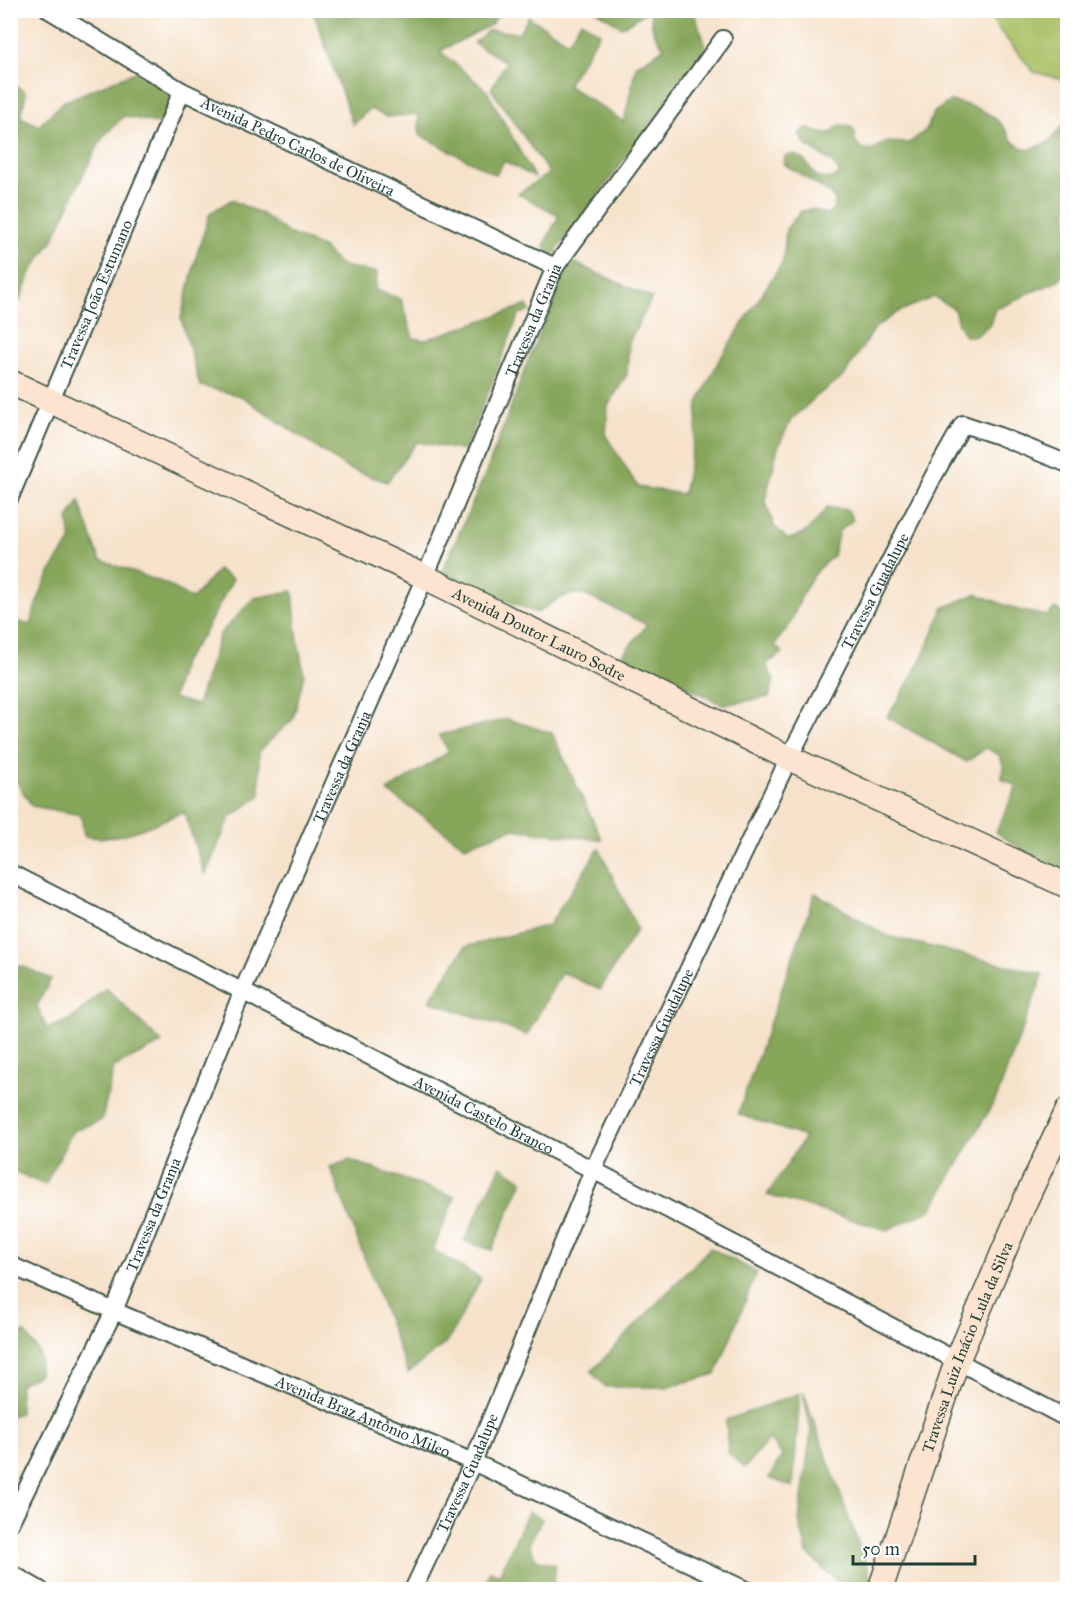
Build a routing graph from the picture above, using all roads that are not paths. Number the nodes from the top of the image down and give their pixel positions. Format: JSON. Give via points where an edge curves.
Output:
{"nodes":[{"id":1,"x":49,"y":10,"type":"edge"},
{"id":2,"x":723,"y":39,"type":"dead end"},
{"id":3,"x":182,"y":91,"type":"junction"},
{"id":4,"x":555,"y":267,"type":"junction"},
{"id":5,"x":10,"y":382,"type":"edge"},
{"id":6,"x":50,"y":399,"type":"junction"},
{"id":7,"x":1068,"y":464,"type":"edge"},
{"id":8,"x":10,"y":497,"type":"edge"},
{"id":9,"x":425,"y":577,"type":"junction"},
{"id":10,"x":789,"y":758,"type":"junction"},
{"id":11,"x":10,"y":873,"type":"edge"},
{"id":12,"x":1068,"y":886,"type":"edge"},
{"id":13,"x":243,"y":990,"type":"junction"},
{"id":14,"x":1068,"y":1110,"type":"edge"},
{"id":15,"x":593,"y":1170,"type":"junction"},
{"id":16,"x":10,"y":1265,"type":"edge"},
{"id":17,"x":114,"y":1311,"type":"junction"},
{"id":18,"x":957,"y":1361,"type":"junction"},
{"id":19,"x":1068,"y":1419,"type":"edge"},
{"id":20,"x":473,"y":1462,"type":"junction"},
{"id":21,"x":10,"y":1523,"type":"edge"},
{"id":22,"x":10,"y":1573,"type":"edge"},
{"id":23,"x":40,"y":1590,"type":"edge"},
{"id":24,"x":413,"y":1590,"type":"edge"},
{"id":25,"x":746,"y":1590,"type":"edge"},
{"id":26,"x":880,"y":1590,"type":"edge"}],
"edges":[{"from":1,"to":3,"type":"street","name":"Avenida Pedro Carlos de Oliveira"},
{"from":2,"to":4,"type":"street","name":"Travessa da Granja"},
{"from":3,"to":4,"type":"street","name":"Avenida Pedro Carlos de Oliveira"},
{"from":3,"to":6,"type":"street","name":"Travessa João Estumano"},
{"from":4,"to":9,"type":"street","name":"Travessa da Granja"},
{"from":5,"to":6,"type":"street","name":"Avenida Doutor Lauro Sodre"},
{"from":6,"to":8,"type":"street","name":"Travessa João Estumano"},
{"from":6,"to":9,"type":"street","name":"Avenida Doutor Lauro Sodre"},
{"from":7,"to":10,"type":"street","name":"Travessa Guadalupe","via":[[963,424]]},
{"from":9,"to":10,"type":"street","name":"Avenida Doutor Lauro Sodre"},
{"from":9,"to":13,"type":"street","name":"Travessa da Granja"},
{"from":10,"to":12,"type":"street","name":"Avenida Doutor Lauro Sodre"},
{"from":10,"to":15,"type":"street","name":"Travessa Guadalupe"},
{"from":11,"to":13,"type":"street","name":"Avenida Castelo Branco"},
{"from":13,"to":15,"type":"street","name":"Avenida Castelo Branco"},
{"from":13,"to":17,"type":"street","name":"Travessa da Granja"},
{"from":14,"to":18,"type":"street","name":"Travessa Luiz Inácio Lula da Silva"},
{"from":15,"to":18,"type":"street","name":"Avenida Castelo Branco"},
{"from":15,"to":20,"type":"street","name":"Travessa Guadalupe"},
{"from":16,"to":17,"type":"street","name":"Avenida Braz Antônio Mileo"},
{"from":17,"to":20,"type":"street","name":"Avenida Braz Antônio Mileo"},
{"from":17,"to":21,"type":"street","name":"Travessa da Granja"},
{"from":18,"to":19,"type":"street","name":"Avenida Castelo Branco"},
{"from":18,"to":26,"type":"street","name":"Travessa Luiz Inácio Lula da Silva"},
{"from":20,"to":24,"type":"street","name":"Travessa Guadalupe"},
{"from":20,"to":25,"type":"street","name":"Avenida Braz Antônio Mileo"},
{"from":22,"to":23,"type":"street"}]}
